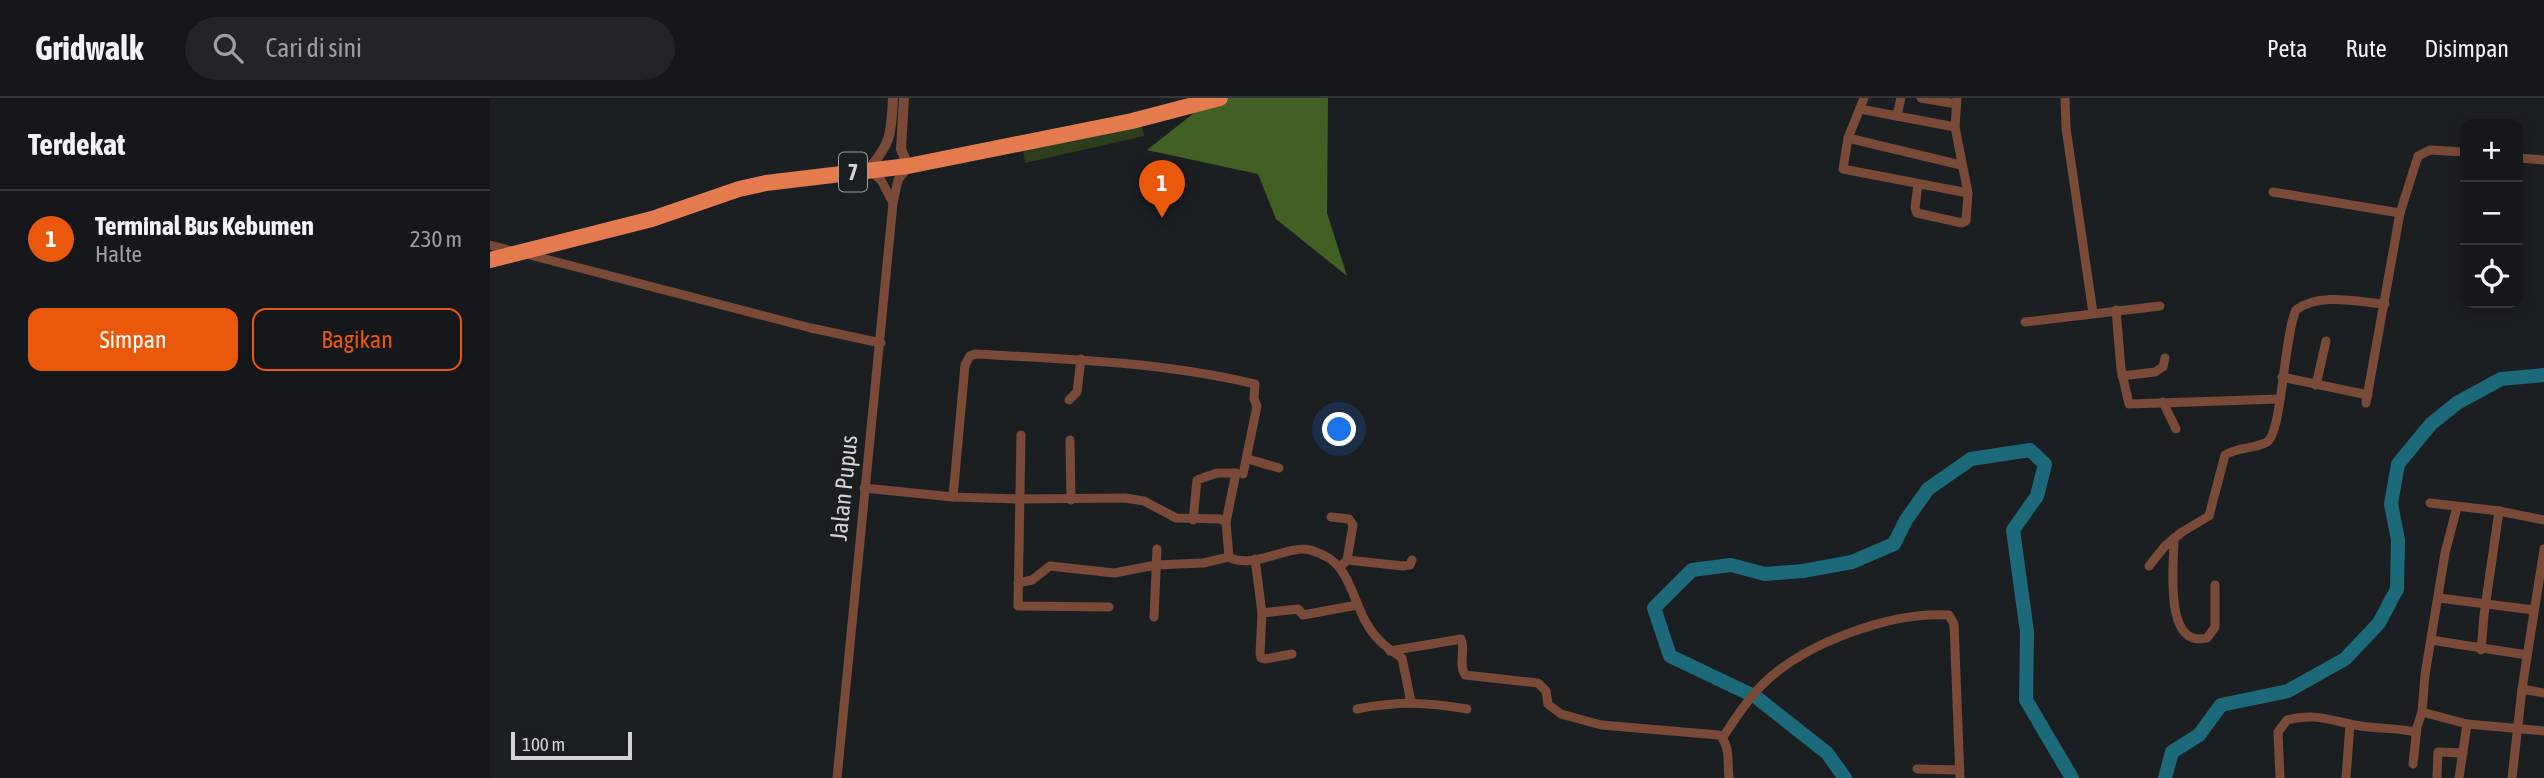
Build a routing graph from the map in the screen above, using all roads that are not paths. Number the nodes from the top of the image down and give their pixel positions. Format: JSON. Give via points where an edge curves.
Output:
{"nodes":[{"id":1,"x":893,"y":98,"type":"edge"},
{"id":2,"x":904,"y":98,"type":"edge"},
{"id":3,"x":1220,"y":98,"type":"edge"},
{"id":4,"x":1864,"y":98,"type":"edge"},
{"id":5,"x":1901,"y":98,"type":"edge"},
{"id":6,"x":1921,"y":98,"type":"edge"},
{"id":7,"x":2065,"y":98,"type":"edge"},
{"id":8,"x":1956,"y":101,"type":"edge"},
{"id":9,"x":1860,"y":109,"type":"junction"},
{"id":10,"x":1897,"y":115,"type":"junction"},
{"id":11,"x":1955,"y":127,"type":"junction"},
{"id":12,"x":1847,"y":138,"type":"junction"},
{"id":13,"x":2460,"y":152,"type":"edge"},
{"id":14,"x":2523,"y":158,"type":"edge"},
{"id":15,"x":2544,"y":160,"type":"edge"},
{"id":16,"x":1961,"y":165,"type":"junction"},
{"id":17,"x":908,"y":166,"type":"junction"},
{"id":18,"x":868,"y":170,"type":"junction"},
{"id":19,"x":1918,"y":184,"type":"junction"},
{"id":20,"x":2273,"y":192,"type":"dead end"},
{"id":21,"x":1968,"y":193,"type":"junction"},
{"id":22,"x":893,"y":203,"type":"junction"},
{"id":23,"x":2400,"y":213,"type":"junction"},
{"id":24,"x":490,"y":245,"type":"edge"},
{"id":25,"x":521,"y":253,"type":"junction"},
{"id":26,"x":490,"y":260,"type":"edge"},
{"id":27,"x":2385,"y":304,"type":"junction"},
{"id":28,"x":2160,"y":306,"type":"dead end"},
{"id":29,"x":2116,"y":310,"type":"junction"},
{"id":30,"x":2093,"y":313,"type":"junction"},
{"id":31,"x":2025,"y":322,"type":"dead end"},
{"id":32,"x":2326,"y":341,"type":"dead end"},
{"id":33,"x":881,"y":343,"type":"junction"},
{"id":34,"x":2165,"y":358,"type":"dead end"},
{"id":35,"x":1081,"y":359,"type":"junction"},
{"id":36,"x":2122,"y":376,"type":"junction"},
{"id":37,"x":2282,"y":377,"type":"junction"},
{"id":38,"x":2316,"y":385,"type":"junction"},
{"id":39,"x":2280,"y":399,"type":"junction"},
{"id":40,"x":1069,"y":400,"type":"dead end"},
{"id":41,"x":2163,"y":402,"type":"junction"},
{"id":42,"x":2176,"y":429,"type":"dead end"},
{"id":43,"x":1021,"y":435,"type":"dead end"},
{"id":44,"x":1070,"y":440,"type":"dead end"},
{"id":45,"x":1248,"y":459,"type":"junction"},
{"id":46,"x":1279,"y":468,"type":"dead end"},
{"id":47,"x":1242,"y":474,"type":"junction"},
{"id":48,"x":864,"y":488,"type":"junction"},
{"id":49,"x":953,"y":497,"type":"junction"},
{"id":50,"x":1020,"y":499,"type":"junction"},
{"id":51,"x":1071,"y":500,"type":"junction"},
{"id":52,"x":2430,"y":503,"type":"dead end"},
{"id":53,"x":2457,"y":507,"type":"junction"},
{"id":54,"x":2499,"y":512,"type":"junction"},
{"id":55,"x":1331,"y":517,"type":"dead end"},
{"id":56,"x":1193,"y":520,"type":"junction"},
{"id":57,"x":2544,"y":520,"type":"edge"},
{"id":58,"x":1226,"y":522,"type":"junction"},
{"id":59,"x":2174,"y":538,"type":"junction"},
{"id":60,"x":1157,"y":549,"type":"dead end"},
{"id":61,"x":2544,"y":549,"type":"edge"},
{"id":62,"x":1229,"y":557,"type":"junction"},
{"id":63,"x":1255,"y":559,"type":"junction"},
{"id":64,"x":1347,"y":559,"type":"junction"},
{"id":65,"x":1412,"y":560,"type":"dead end"},
{"id":66,"x":1156,"y":565,"type":"junction"},
{"id":67,"x":2149,"y":566,"type":"dead end"},
{"id":68,"x":1340,"y":567,"type":"junction"},
{"id":69,"x":1018,"y":583,"type":"junction"},
{"id":70,"x":2215,"y":585,"type":"dead end"},
{"id":71,"x":2541,"y":587,"type":"edge"},
{"id":72,"x":2439,"y":598,"type":"junction"},
{"id":73,"x":2485,"y":603,"type":"junction"},
{"id":74,"x":1357,"y":605,"type":"junction"},
{"id":75,"x":1109,"y":607,"type":"dead end"},
{"id":76,"x":2533,"y":610,"type":"junction"},
{"id":77,"x":1262,"y":613,"type":"junction"},
{"id":78,"x":1154,"y":617,"type":"dead end"},
{"id":79,"x":2431,"y":640,"type":"junction"},
{"id":80,"x":2481,"y":650,"type":"junction"},
{"id":81,"x":1390,"y":651,"type":"junction"},
{"id":82,"x":1292,"y":654,"type":"dead end"},
{"id":83,"x":2527,"y":655,"type":"junction"},
{"id":84,"x":2522,"y":689,"type":"junction"},
{"id":85,"x":2544,"y":692,"type":"edge"},
{"id":86,"x":1411,"y":702,"type":"junction"},
{"id":87,"x":1357,"y":709,"type":"dead end"},
{"id":88,"x":1467,"y":709,"type":"dead end"},
{"id":89,"x":2422,"y":712,"type":"junction"},
{"id":90,"x":2350,"y":724,"type":"junction"},
{"id":91,"x":2467,"y":724,"type":"junction"},
{"id":92,"x":2518,"y":727,"type":"junction"},
{"id":93,"x":2544,"y":731,"type":"edge"},
{"id":94,"x":2417,"y":732,"type":"junction"},
{"id":95,"x":1723,"y":737,"type":"junction"},
{"id":96,"x":2463,"y":753,"type":"junction"},
{"id":97,"x":2413,"y":764,"type":"dead end"},
{"id":98,"x":1917,"y":769,"type":"dead end"},
{"id":99,"x":1960,"y":774,"type":"edge"},
{"id":100,"x":837,"y":778,"type":"edge"},
{"id":101,"x":1729,"y":778,"type":"edge"},
{"id":102,"x":2280,"y":778,"type":"edge"},
{"id":103,"x":2346,"y":778,"type":"edge"},
{"id":104,"x":2437,"y":778,"type":"edge"},
{"id":105,"x":2459,"y":778,"type":"edge"},
{"id":106,"x":2512,"y":778,"type":"edge"}],
"edges":[{"from":1,"to":18,"type":"street","via":[[891,133]]},
{"from":2,"to":17,"type":"street","via":[[901,149]]},
{"from":3,"to":17,"type":"highway","number":"7","via":[[1132,121]]},
{"from":4,"to":9,"type":"street"},
{"from":5,"to":10,"type":"street"},
{"from":6,"to":8,"type":"street"},
{"from":7,"to":30,"type":"street"},
{"from":8,"to":11,"type":"street"},
{"from":9,"to":10,"type":"street"},
{"from":9,"to":12,"type":"street"},
{"from":10,"to":11,"type":"street"},
{"from":11,"to":16,"type":"street"},
{"from":12,"to":16,"type":"street"},
{"from":12,"to":19,"type":"street","via":[[1843,169]]},
{"from":13,"to":23,"type":"street","via":[[2430,150],[2418,156]]},
{"from":14,"to":15,"type":"street"},
{"from":16,"to":21,"type":"street"},
{"from":17,"to":18,"type":"highway","number":"7"},
{"from":17,"to":22,"type":"street","name":"Jalan Pupus","via":[[898,180]]},
{"from":18,"to":22,"type":"street","via":[[881,180]]},
{"from":18,"to":25,"type":"highway","number":"7","via":[[739,189],[652,219]]},
{"from":19,"to":21,"type":"street"},
{"from":19,"to":21,"type":"street","via":[[1917,214],[1962,223]]},
{"from":20,"to":23,"type":"street"},
{"from":22,"to":33,"type":"street","name":"Jalan Pupus"},
{"from":23,"to":27,"type":"street"},
{"from":24,"to":25,"type":"street"},
{"from":25,"to":26,"type":"highway","number":"7"},
{"from":25,"to":33,"type":"street"},
{"from":27,"to":37,"type":"street","via":[[2330,300],[2301,306],[2293,317]]},
{"from":27,"to":38,"type":"street","via":[[2367,399]]},
{"from":28,"to":29,"type":"street"},
{"from":29,"to":30,"type":"street"},
{"from":29,"to":36,"type":"street"},
{"from":30,"to":31,"type":"street"},
{"from":32,"to":38,"type":"street"},
{"from":33,"to":48,"type":"street","name":"Jalan Pupus"},
{"from":34,"to":36,"type":"street","via":[[2155,372]]},
{"from":35,"to":40,"type":"street","via":[[1077,391]]},
{"from":35,"to":45,"type":"street","via":[[1255,384],[1257,406]]},
{"from":35,"to":49,"type":"street","via":[[970,356],[965,365]]},
{"from":36,"to":41,"type":"street","via":[[2129,404]]},
{"from":37,"to":38,"type":"street"},
{"from":37,"to":39,"type":"street"},
{"from":39,"to":41,"type":"street"},
{"from":39,"to":59,"type":"street","via":[[2270,439],[2225,455],[2209,516]]},
{"from":41,"to":42,"type":"street"},
{"from":43,"to":50,"type":"street"},
{"from":44,"to":51,"type":"street"},
{"from":45,"to":46,"type":"street"},
{"from":45,"to":47,"type":"street"},
{"from":47,"to":56,"type":"street","via":[[1217,473],[1197,480]]},
{"from":47,"to":58,"type":"street"},
{"from":48,"to":49,"type":"street"},
{"from":48,"to":100,"type":"street","name":"Jalan Pupus"},
{"from":49,"to":50,"type":"street"},
{"from":50,"to":51,"type":"street"},
{"from":50,"to":69,"type":"street"},
{"from":51,"to":56,"type":"street","via":[[1138,499],[1169,517]]},
{"from":52,"to":53,"type":"street"},
{"from":53,"to":54,"type":"street"},
{"from":53,"to":72,"type":"street"},
{"from":54,"to":57,"type":"street"},
{"from":54,"to":73,"type":"street"},
{"from":55,"to":64,"type":"street","via":[[1349,519],[1353,524]]},
{"from":56,"to":58,"type":"street"},
{"from":58,"to":62,"type":"street"},
{"from":59,"to":67,"type":"street"},
{"from":59,"to":70,"type":"street","via":[[2176,617],[2186,636],[2207,638],[2215,628]]},
{"from":60,"to":66,"type":"street"},
{"from":61,"to":71,"type":"street"},
{"from":62,"to":63,"type":"street"},
{"from":62,"to":66,"type":"street"},
{"from":63,"to":68,"type":"street","via":[[1304,549]]},
{"from":63,"to":77,"type":"street"},
{"from":64,"to":65,"type":"street","via":[[1403,566]]},
{"from":64,"to":68,"type":"street"},
{"from":66,"to":69,"type":"street","via":[[1114,573],[1049,566],[1032,580]]},
{"from":66,"to":78,"type":"street"},
{"from":68,"to":74,"type":"street"},
{"from":69,"to":75,"type":"street","via":[[1021,607]]},
{"from":71,"to":76,"type":"street"},
{"from":72,"to":73,"type":"street"},
{"from":72,"to":79,"type":"street"},
{"from":73,"to":76,"type":"street"},
{"from":73,"to":80,"type":"street"},
{"from":74,"to":77,"type":"street","via":[[1303,615],[1297,609]]},
{"from":74,"to":81,"type":"street"},
{"from":76,"to":83,"type":"street"},
{"from":77,"to":82,"type":"street","via":[[1261,658]]},
{"from":79,"to":80,"type":"street"},
{"from":79,"to":89,"type":"street"},
{"from":80,"to":83,"type":"street"},
{"from":81,"to":86,"type":"street","via":[[1402,658]]},
{"from":81,"to":95,"type":"street","via":[[1461,639],[1465,675],[1538,683],[1546,691],[1548,704],[1562,714],[1601,725]]},
{"from":83,"to":84,"type":"street"},
{"from":84,"to":85,"type":"street"},
{"from":84,"to":92,"type":"street"},
{"from":86,"to":87,"type":"street"},
{"from":86,"to":88,"type":"street"},
{"from":89,"to":91,"type":"street"},
{"from":89,"to":94,"type":"street"},
{"from":90,"to":94,"type":"street"},
{"from":90,"to":102,"type":"street","via":[[2317,715],[2287,720],[2278,732]]},
{"from":90,"to":103,"type":"street"},
{"from":91,"to":92,"type":"street"},
{"from":91,"to":96,"type":"street"},
{"from":92,"to":93,"type":"street"},
{"from":92,"to":106,"type":"street"},
{"from":94,"to":97,"type":"street"},
{"from":95,"to":99,"type":"street","via":[[1762,685],[1820,645],[1853,631],[1949,615],[1954,624]]},
{"from":95,"to":101,"type":"street"},
{"from":96,"to":104,"type":"street","via":[[2438,752]]},
{"from":96,"to":105,"type":"street"},
{"from":98,"to":99,"type":"street"}]}
